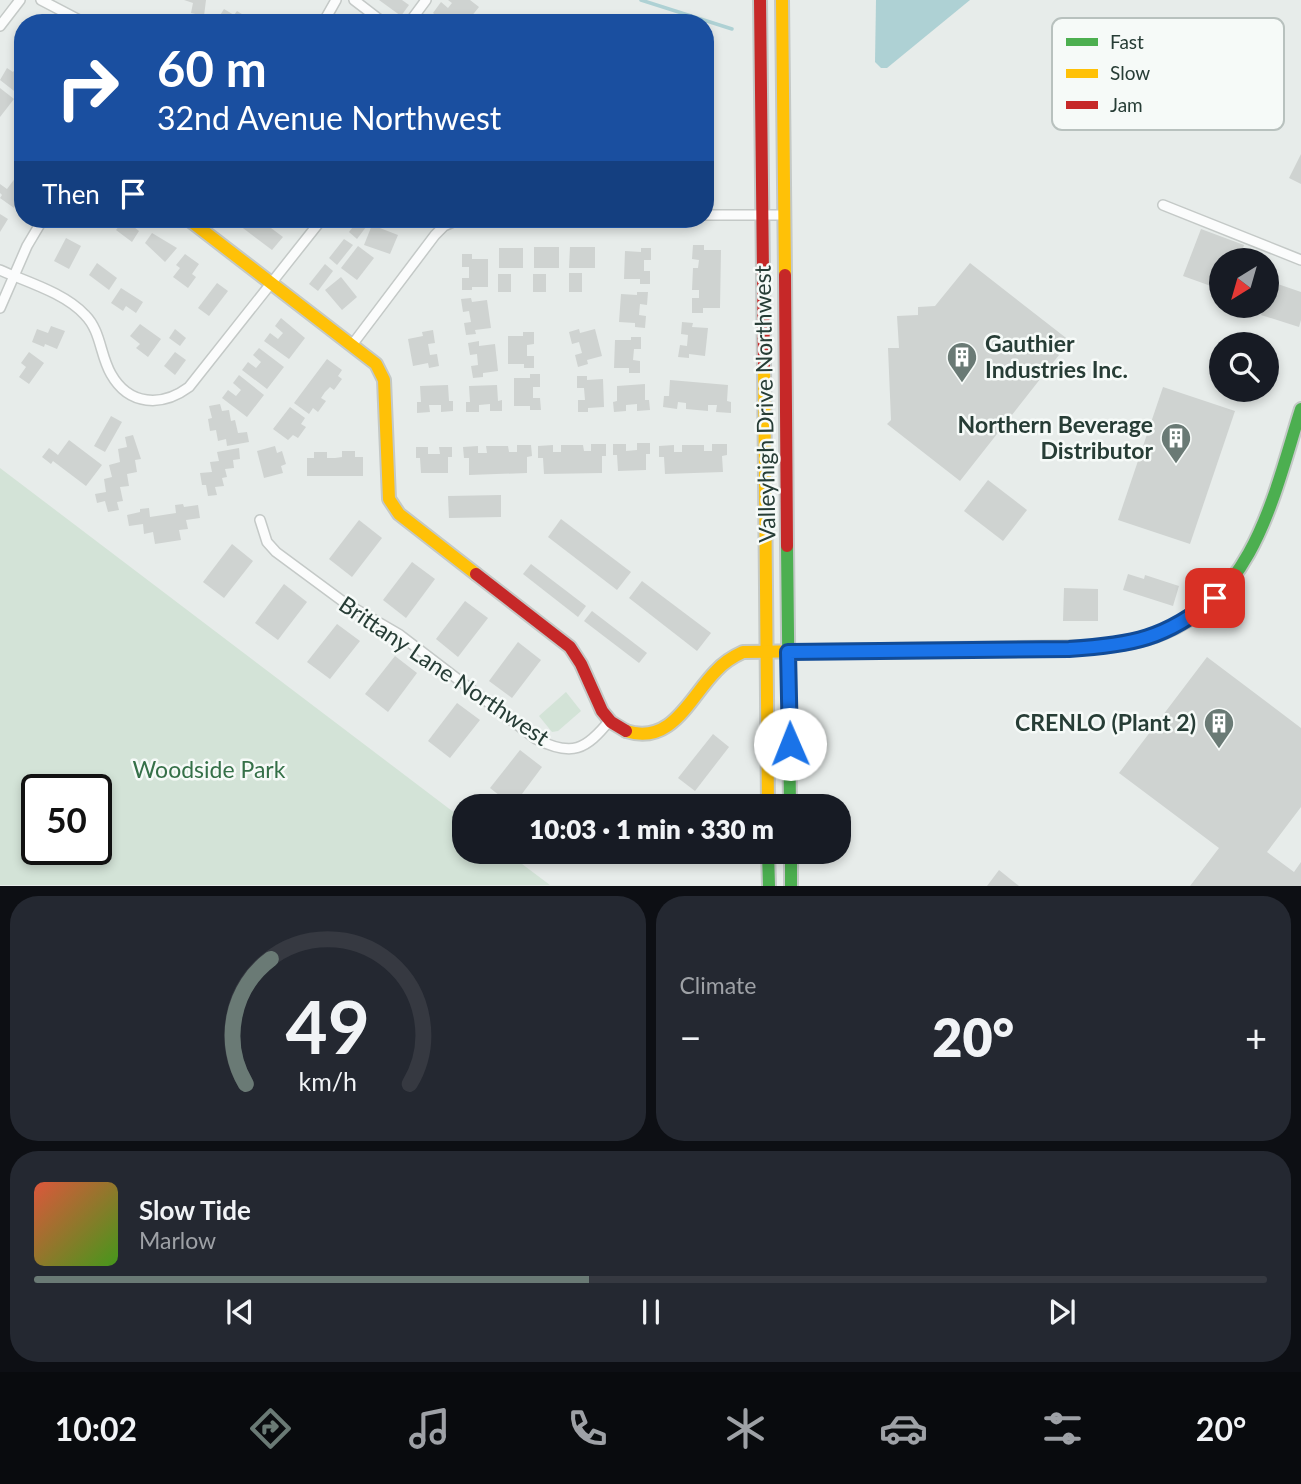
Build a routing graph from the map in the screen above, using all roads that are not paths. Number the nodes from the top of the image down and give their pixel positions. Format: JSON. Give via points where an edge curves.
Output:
{"nodes":[{"id":1,"x":20,"y":0,"type":"edge"},
{"id":2,"x":41,"y":0,"type":"edge"},
{"id":3,"x":354,"y":0,"type":"edge"},
{"id":4,"x":760,"y":0,"type":"edge"},
{"id":5,"x":782,"y":0,"type":"edge"},
{"id":6,"x":68,"y":14,"type":"edge"},
{"id":7,"x":372,"y":14,"type":"edge"},
{"id":8,"x":0,"y":26,"type":"edge"},
{"id":9,"x":1163,"y":205,"type":"dead end"},
{"id":10,"x":714,"y":215,"type":"edge"},
{"id":11,"x":762,"y":215,"type":"junction"},
{"id":12,"x":784,"y":215,"type":"junction"},
{"id":13,"x":38,"y":228,"type":"edge"},
{"id":14,"x":200,"y":228,"type":"edge"},
{"id":15,"x":315,"y":228,"type":"edge"},
{"id":16,"x":442,"y":228,"type":"edge"},
{"id":17,"x":1301,"y":260,"type":"edge"},
{"id":18,"x":0,"y":270,"type":"edge"},
{"id":19,"x":14,"y":276,"type":"junction"},
{"id":20,"x":271,"y":283,"type":"junction"},
{"id":21,"x":0,"y":308,"type":"edge"},
{"id":22,"x":352,"y":345,"type":"junction"},
{"id":23,"x":1300,"y":419,"type":"edge"},
{"id":24,"x":260,"y":520,"type":"dead end"},
{"id":25,"x":766,"y":652,"type":"junction"},
{"id":26,"x":788,"y":652,"type":"junction"},
{"id":27,"x":610,"y":720,"type":"junction"},
{"id":28,"x":768,"y":794,"type":"edge"},
{"id":29,"x":790,"y":794,"type":"edge"},
{"id":30,"x":768,"y":864,"type":"edge"},
{"id":31,"x":791,"y":864,"type":"edge"},
{"id":32,"x":769,"y":886,"type":"edge"},
{"id":33,"x":791,"y":886,"type":"edge"}],
"edges":[{"from":1,"to":8,"type":"street"},
{"from":2,"to":6,"type":"street"},
{"from":3,"to":7,"type":"street"},
{"from":4,"to":11,"type":"main road","name":"Valleyhigh Drive Northwest"},
{"from":5,"to":12,"type":"main road","name":"Valleyhigh Drive Northwest"},
{"from":9,"to":17,"type":"street"},
{"from":10,"to":11,"type":"street"},
{"from":11,"to":12,"type":"street"},
{"from":11,"to":25,"type":"main road","name":"Valleyhigh Drive Northwest"},
{"from":12,"to":26,"type":"main road","name":"Valleyhigh Drive Northwest"},
{"from":13,"to":19,"type":"street"},
{"from":14,"to":20,"type":"main road"},
{"from":15,"to":20,"type":"street"},
{"from":16,"to":22,"type":"street"},
{"from":18,"to":19,"type":"street"},
{"from":19,"to":20,"type":"street","via":[[86,316],[117,383],[148,401],[162,402],[189,387]]},
{"from":19,"to":21,"type":"street"},
{"from":20,"to":22,"type":"main road"},
{"from":22,"to":27,"type":"main road","via":[[376,365],[384,380],[386,482],[398,514],[570,647]]},
{"from":23,"to":26,"type":"main road","via":[[1267,516],[1241,568],[1196,614],[1163,633],[1123,644],[1069,649]]},
{"from":24,"to":27,"type":"street","name":"Brittany Lane Northwest","via":[[267,542],[276,552],[345,603],[400,635],[536,738],[559,749],[578,747],[589,744]]},
{"from":25,"to":26,"type":"main road"},
{"from":25,"to":27,"type":"main road","via":[[743,652],[727,659],[664,730],[631,733]]},
{"from":25,"to":28,"type":"main road","name":"Valleyhigh Drive Northwest"},
{"from":26,"to":29,"type":"main road","name":"Valleyhigh Drive Northwest"},
{"from":30,"to":32,"type":"main road"},
{"from":31,"to":33,"type":"main road"}]}
